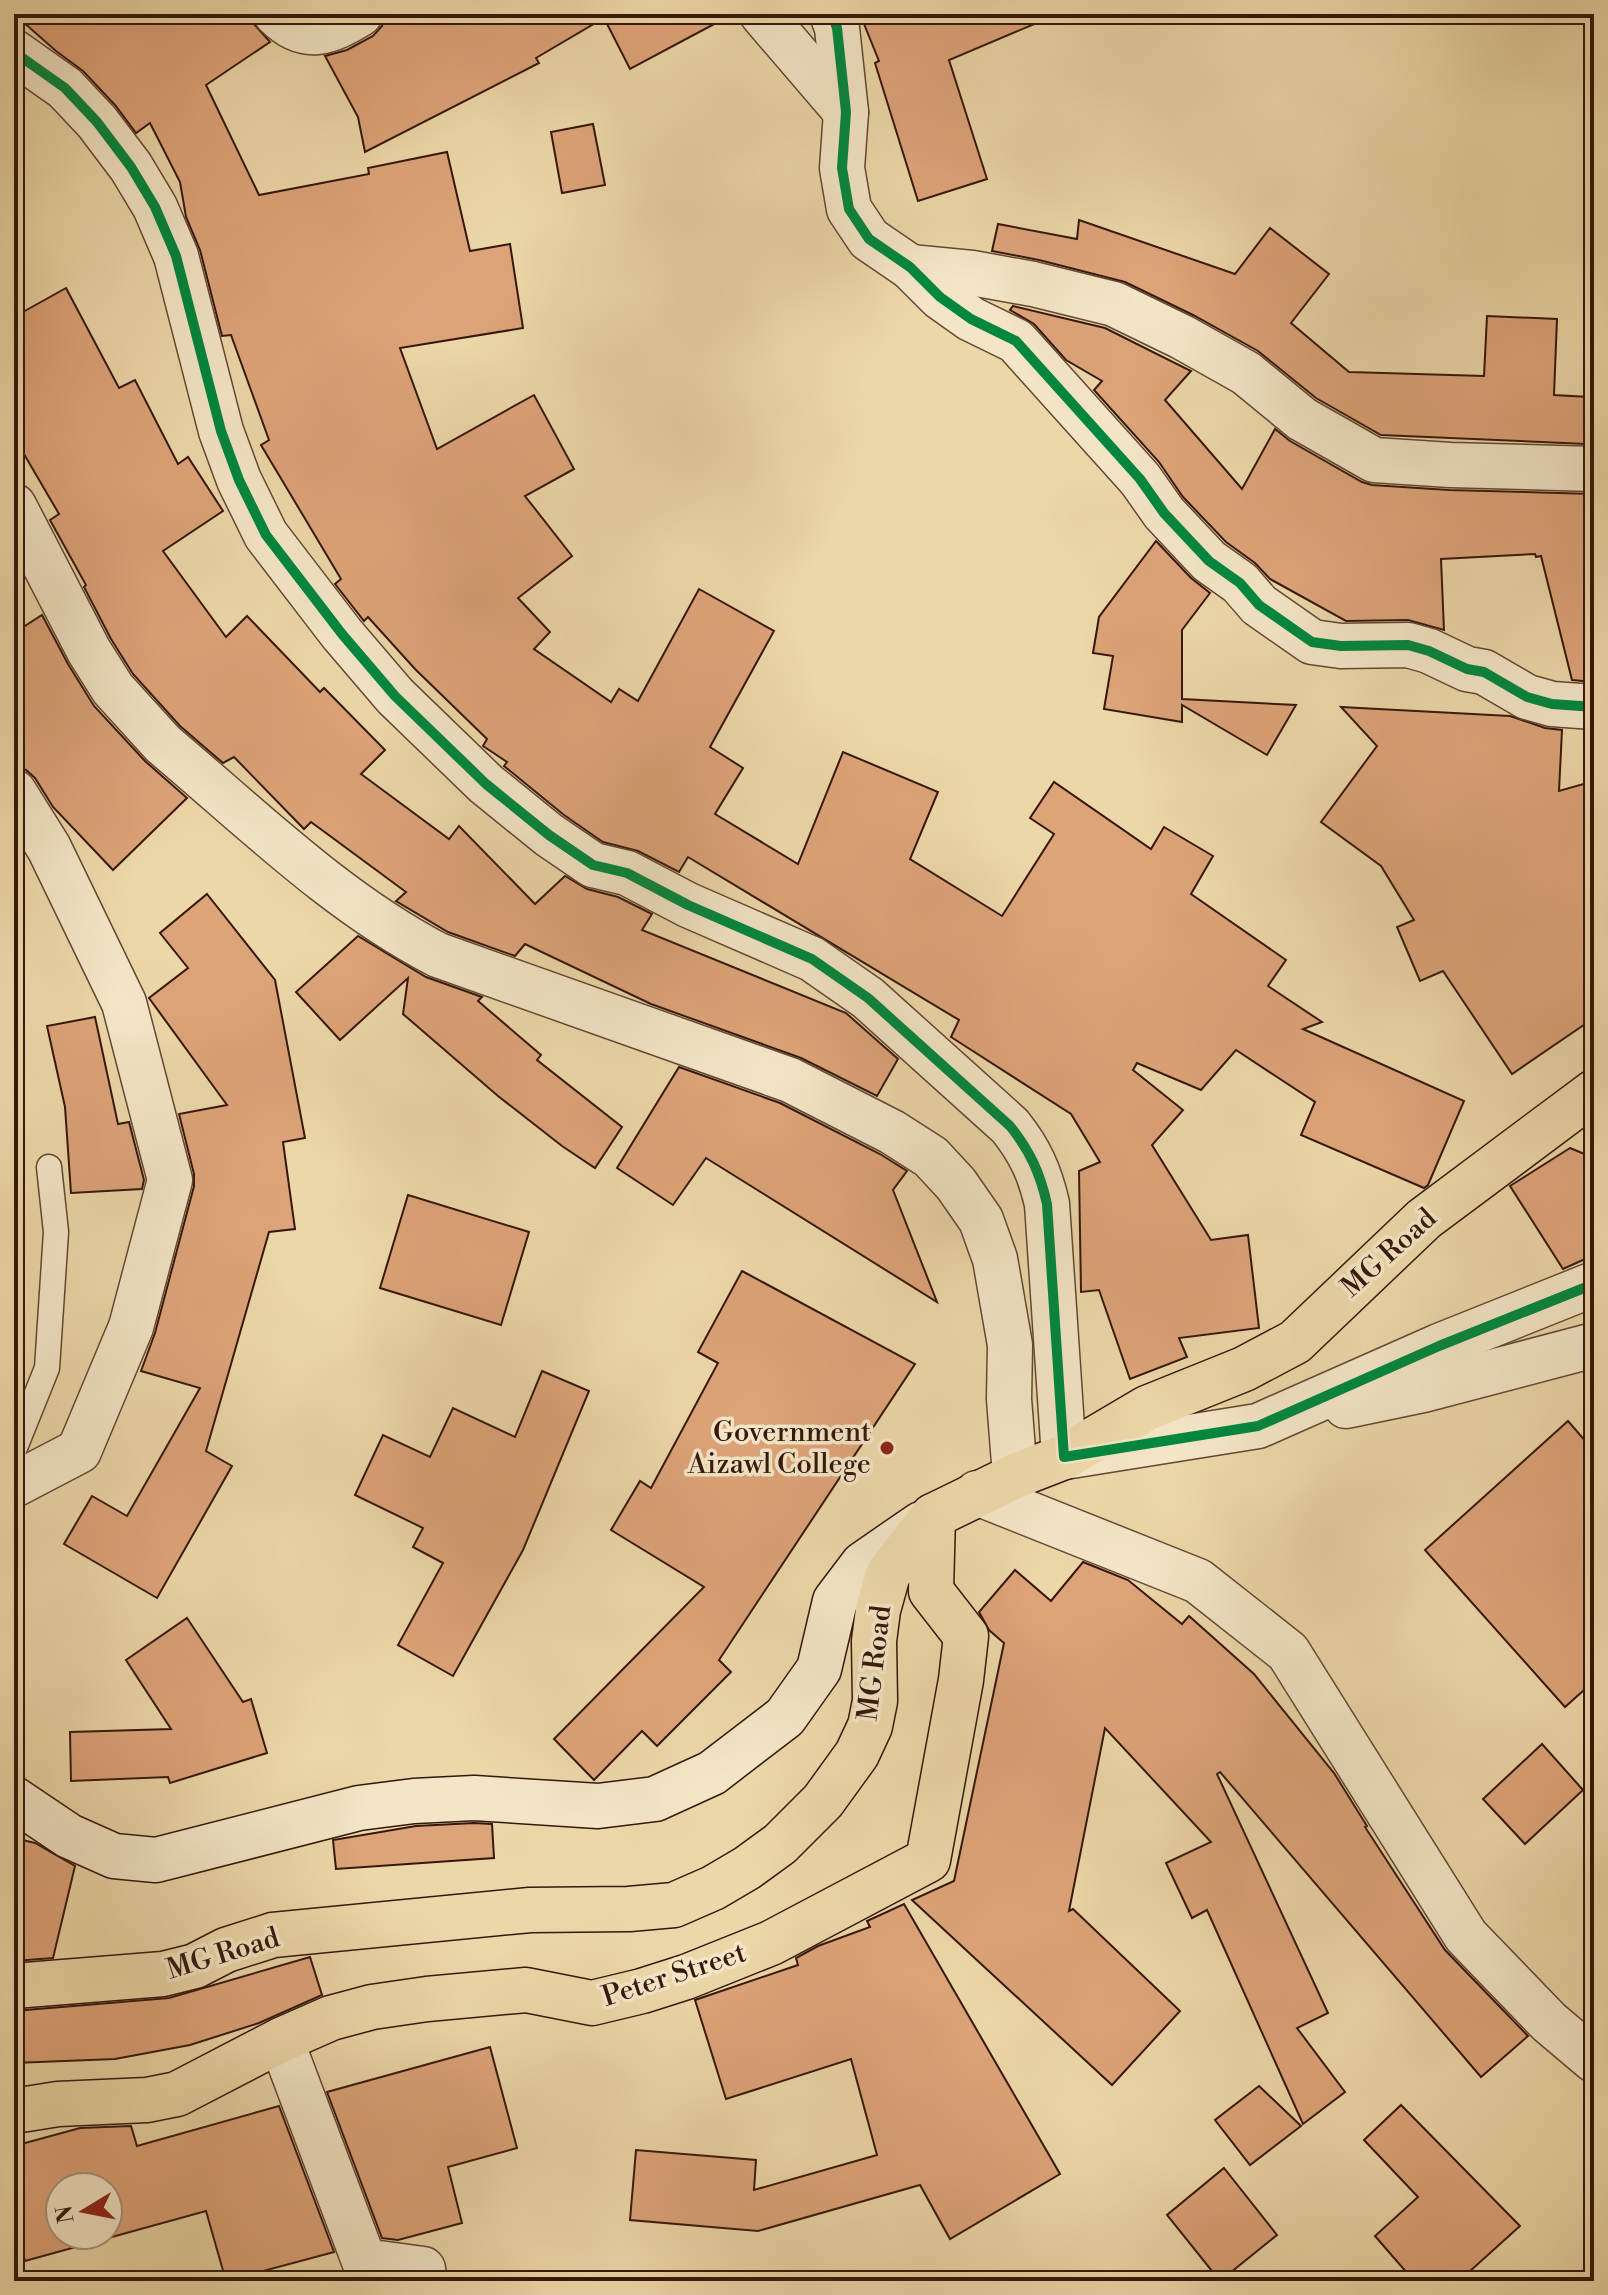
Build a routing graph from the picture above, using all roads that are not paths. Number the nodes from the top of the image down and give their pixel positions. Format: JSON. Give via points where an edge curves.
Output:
{"nodes":[{"id":1,"x":276,"y":14,"type":"edge"},
{"id":2,"x":360,"y":14,"type":"edge"},
{"id":3,"x":762,"y":14,"type":"edge"},
{"id":4,"x":832,"y":14,"type":"edge"},
{"id":5,"x":14,"y":52,"type":"edge"},
{"id":6,"x":846,"y":112,"type":"junction"},
{"id":7,"x":910,"y":267,"type":"junction"},
{"id":8,"x":1594,"y":469,"type":"edge"},
{"id":9,"x":14,"y":506,"type":"edge"},
{"id":10,"x":1594,"y":707,"type":"edge"},
{"id":11,"x":14,"y":792,"type":"edge"},
{"id":12,"x":1594,"y":1092,"type":"edge"},
{"id":13,"x":49,"y":1167,"type":"dead end"},
{"id":14,"x":1594,"y":1284,"type":"edge"},
{"id":15,"x":1594,"y":1345,"type":"edge"},
{"id":16,"x":1258,"y":1426,"type":"junction"},
{"id":17,"x":14,"y":1450,"type":"edge"},
{"id":18,"x":1064,"y":1457,"type":"junction"},
{"id":19,"x":996,"y":1484,"type":"junction"},
{"id":20,"x":14,"y":1485,"type":"edge"},
{"id":21,"x":933,"y":1516,"type":"junction"},
{"id":22,"x":14,"y":1799,"type":"edge"},
{"id":23,"x":14,"y":1986,"type":"edge"},
{"id":24,"x":281,"y":2040,"type":"junction"},
{"id":25,"x":1594,"y":2060,"type":"edge"},
{"id":26,"x":14,"y":2111,"type":"edge"},
{"id":27,"x":425,"y":2281,"type":"edge"}],
"edges":[{"from":1,"to":2,"type":"street","via":[[287,25],[311,33],[335,29]]},
{"from":3,"to":6,"type":"street"},
{"from":4,"to":6,"type":"street"},
{"from":5,"to":18,"type":"street","via":[[65,88],[97,122],[155,207],[176,256],[221,431],[266,535],[395,696],[486,784],[593,865],[627,873],[812,959],[868,998],[1010,1126],[1029,1151],[1047,1204]]},
{"from":6,"to":7,"type":"street","via":[[842,168],[849,209],[869,239]]},
{"from":7,"to":8,"type":"street","via":[[1033,284],[1114,304],[1246,373],[1302,419],[1374,460]]},
{"from":7,"to":10,"type":"street","via":[[971,319],[1016,341],[1209,561],[1312,642],[1408,645],[1484,672],[1527,697]]},
{"from":9,"to":19,"type":"street","via":[[89,651],[133,714],[357,906],[438,955],[790,1080],[931,1157],[981,1220],[995,1259],[1010,1345],[1009,1399]]},
{"from":11,"to":20,"type":"street","via":[[49,848],[124,1003],[170,1180],[131,1327],[79,1451]]},
{"from":12,"to":18,"type":"main road","name":"MG Road","via":[[1424,1219],[1295,1342],[1147,1408]]},
{"from":13,"to":17,"type":"lane","via":[[56,1232],[47,1368]]},
{"from":14,"to":16,"type":"street"},
{"from":15,"to":16,"type":"street"},
{"from":16,"to":18,"type":"street"},
{"from":18,"to":19,"type":"main road","name":"MG Road"},
{"from":19,"to":21,"type":"main road","name":"MG Road"},
{"from":19,"to":25,"type":"street","via":[[1198,1581],[1288,1652],[1466,1936],[1549,2022]]},
{"from":21,"to":22,"type":"street","via":[[863,1564],[835,1601],[819,1669],[785,1717],[712,1773],[655,1799],[598,1806],[474,1798],[414,1801],[359,1808],[156,1860],[114,1856],[69,1836]]},
{"from":21,"to":23,"type":"main road","name":"MG Road","via":[[888,1574],[874,1641],[875,1701],[857,1754],[823,1801],[780,1844],[713,1888],[674,1905],[530,1910],[273,1935],[163,1974]]},
{"from":21,"to":24,"type":"main road","name":"Peter Street","via":[[931,1591],[966,1636],[928,1860],[771,1943],[642,1991],[592,2003],[526,1990],[427,1999],[331,2018]]},
{"from":24,"to":26,"type":"main road","name":"Peter Street","via":[[177,2094]]},
{"from":24,"to":27,"type":"street","via":[[364,2261],[423,2269]]}]}
